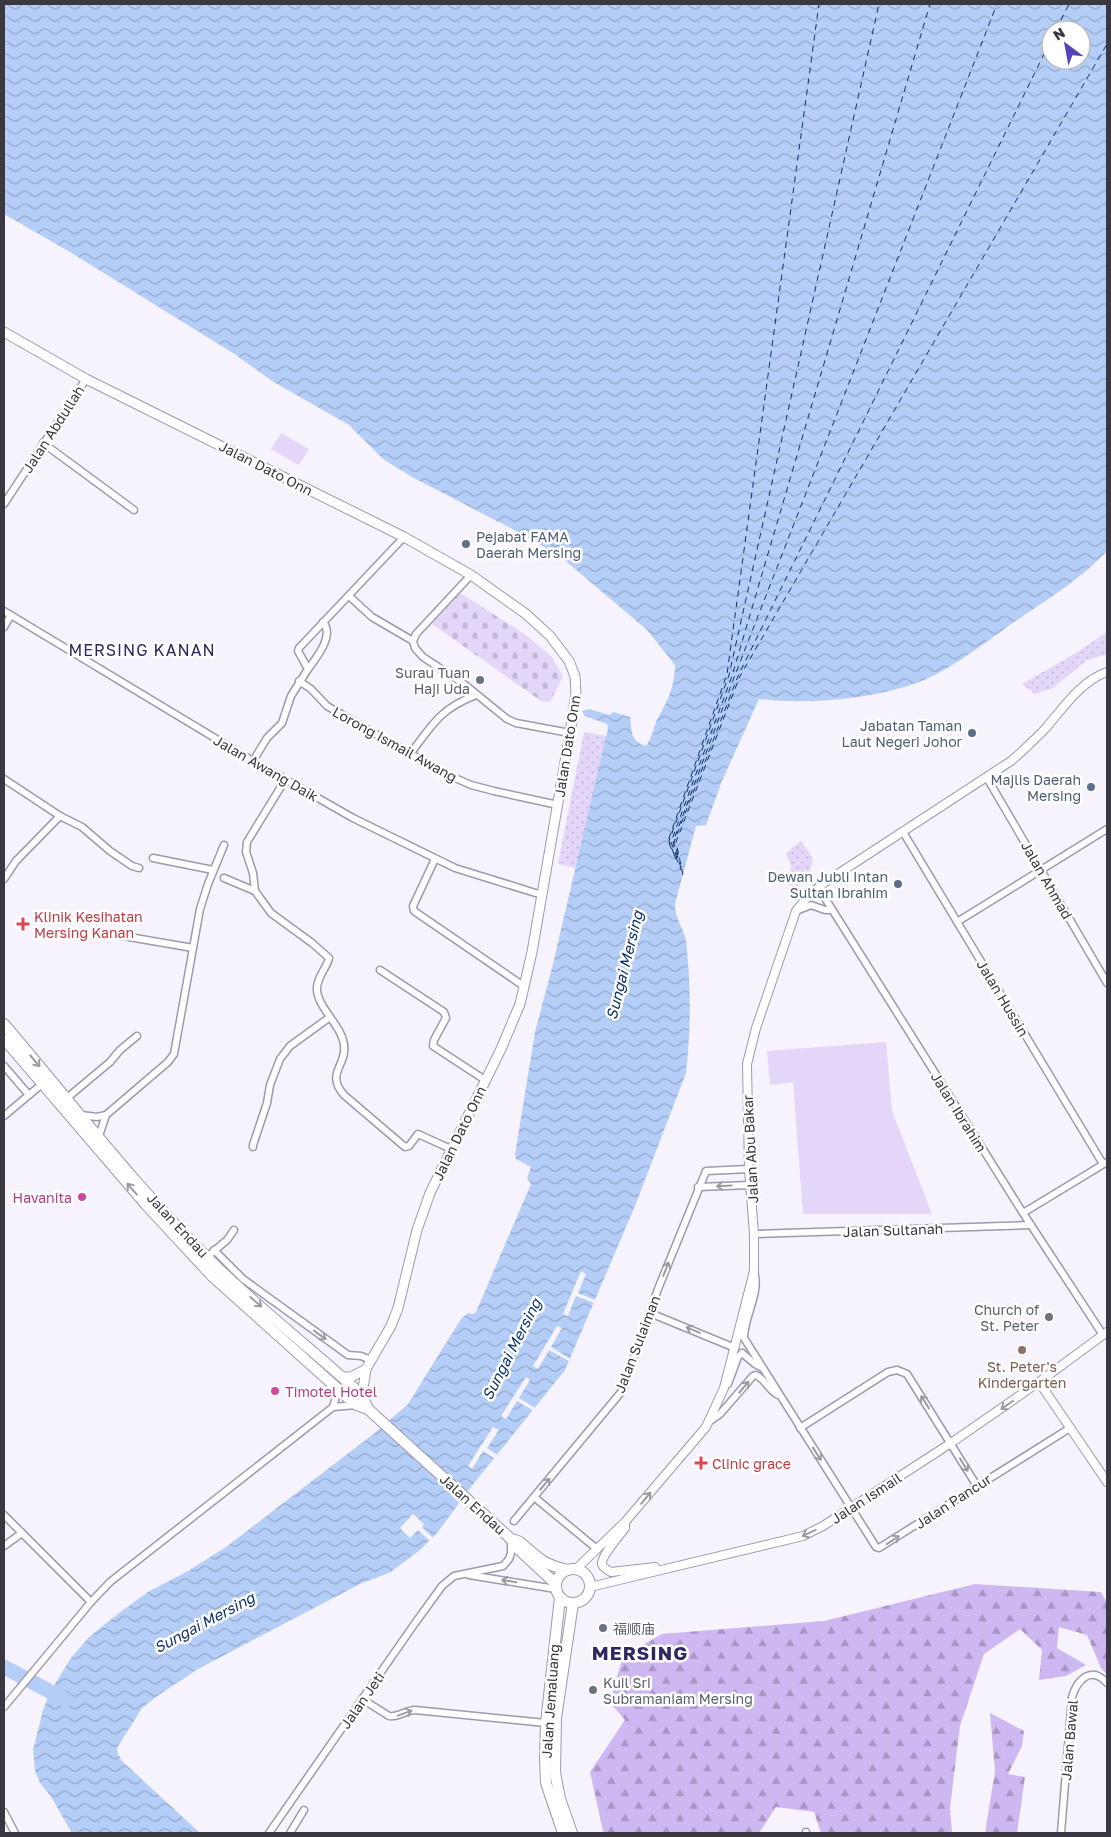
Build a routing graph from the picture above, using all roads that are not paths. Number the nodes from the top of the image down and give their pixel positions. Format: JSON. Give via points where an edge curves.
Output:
{"nodes":[{"id":1,"x":4,"y":332,"type":"edge"},
{"id":2,"x":86,"y":379,"type":"junction"},
{"id":3,"x":43,"y":443,"type":"junction"},
{"id":4,"x":4,"y":504,"type":"edge"},
{"id":5,"x":134,"y":510,"type":"dead end"},
{"id":6,"x":404,"y":537,"type":"junction"},
{"id":7,"x":471,"y":575,"type":"junction"},
{"id":8,"x":348,"y":596,"type":"junction"},
{"id":9,"x":4,"y":611,"type":"edge"},
{"id":10,"x":11,"y":615,"type":"junction"},
{"id":11,"x":323,"y":622,"type":"junction"},
{"id":12,"x":4,"y":627,"type":"edge"},
{"id":13,"x":412,"y":641,"type":"junction"},
{"id":14,"x":308,"y":669,"type":"junction"},
{"id":15,"x":1107,"y":672,"type":"edge"},
{"id":16,"x":299,"y":681,"type":"junction"},
{"id":17,"x":476,"y":695,"type":"junction"},
{"id":18,"x":570,"y":733,"type":"junction"},
{"id":19,"x":410,"y":754,"type":"junction"},
{"id":20,"x":253,"y":761,"type":"junction"},
{"id":21,"x":987,"y":778,"type":"junction"},
{"id":22,"x":4,"y":779,"type":"edge"},
{"id":23,"x":285,"y":780,"type":"junction"},
{"id":24,"x":558,"y":805,"type":"junction"},
{"id":25,"x":60,"y":816,"type":"junction"},
{"id":26,"x":1107,"y":830,"type":"edge"},
{"id":27,"x":903,"y":832,"type":"junction"},
{"id":28,"x":224,"y":845,"type":"dead end"},
{"id":29,"x":153,"y":858,"type":"dead end"},
{"id":30,"x":436,"y":859,"type":"junction"},
{"id":31,"x":139,"y":868,"type":"dead end"},
{"id":32,"x":1040,"y":869,"type":"junction"},
{"id":33,"x":214,"y":870,"type":"junction"},
{"id":34,"x":224,"y":878,"type":"dead end"},
{"id":35,"x":4,"y":879,"type":"edge"},
{"id":36,"x":818,"y":887,"type":"junction"},
{"id":37,"x":256,"y":891,"type":"junction"},
{"id":38,"x":542,"y":895,"type":"junction"},
{"id":39,"x":832,"y":910,"type":"junction"},
{"id":40,"x":796,"y":911,"type":"junction"},
{"id":41,"x":957,"y":922,"type":"junction"},
{"id":42,"x":106,"y":933,"type":"dead end"},
{"id":43,"x":193,"y":948,"type":"junction"},
{"id":44,"x":380,"y":970,"type":"dead end"},
{"id":45,"x":1107,"y":983,"type":"edge"},
{"id":46,"x":525,"y":987,"type":"junction"},
{"id":47,"x":330,"y":1016,"type":"junction"},
{"id":48,"x":4,"y":1024,"type":"edge"},
{"id":49,"x":137,"y":1036,"type":"dead end"},
{"id":50,"x":4,"y":1039,"type":"edge"},
{"id":51,"x":4,"y":1066,"type":"edge"},
{"id":52,"x":486,"y":1080,"type":"junction"},
{"id":53,"x":42,"y":1084,"type":"junction"},
{"id":54,"x":29,"y":1095,"type":"junction"},
{"id":55,"x":67,"y":1098,"type":"junction"},
{"id":56,"x":81,"y":1115,"type":"junction"},
{"id":57,"x":106,"y":1115,"type":"junction"},
{"id":58,"x":4,"y":1116,"type":"edge"},
{"id":59,"x":99,"y":1141,"type":"junction"},
{"id":60,"x":253,"y":1147,"type":"dead end"},
{"id":61,"x":451,"y":1149,"type":"junction"},
{"id":62,"x":1105,"y":1163,"type":"edge"},
{"id":63,"x":749,"y":1169,"type":"junction"},
{"id":64,"x":750,"y":1185,"type":"junction"},
{"id":65,"x":698,"y":1187,"type":"junction"},
{"id":66,"x":1023,"y":1213,"type":"junction"},
{"id":67,"x":1031,"y":1225,"type":"junction"},
{"id":68,"x":234,"y":1230,"type":"dead end"},
{"id":69,"x":754,"y":1234,"type":"junction"},
{"id":70,"x":211,"y":1253,"type":"junction"},
{"id":71,"x":754,"y":1270,"type":"junction"},
{"id":72,"x":240,"y":1282,"type":"junction"},
{"id":73,"x":650,"y":1312,"type":"junction"},
{"id":74,"x":1105,"y":1333,"type":"edge"},
{"id":75,"x":735,"y":1348,"type":"junction"},
{"id":76,"x":372,"y":1360,"type":"junction"},
{"id":77,"x":763,"y":1368,"type":"junction"},
{"id":78,"x":366,"y":1369,"type":"junction"},
{"id":79,"x":342,"y":1377,"type":"junction"},
{"id":80,"x":1039,"y":1382,"type":"junction"},
{"id":81,"x":335,"y":1387,"type":"junction"},
{"id":82,"x":724,"y":1388,"type":"junction"},
{"id":83,"x":362,"y":1394,"type":"junction"},
{"id":84,"x":780,"y":1396,"type":"junction"},
{"id":85,"x":333,"y":1406,"type":"junction"},
{"id":86,"x":357,"y":1406,"type":"junction"},
{"id":87,"x":368,"y":1409,"type":"junction"},
{"id":88,"x":710,"y":1421,"type":"junction"},
{"id":89,"x":800,"y":1428,"type":"junction"},
{"id":90,"x":1070,"y":1428,"type":"junction"},
{"id":91,"x":951,"y":1443,"type":"junction"},
{"id":92,"x":1107,"y":1482,"type":"edge"},
{"id":93,"x":977,"y":1486,"type":"junction"},
{"id":94,"x":534,"y":1497,"type":"junction"},
{"id":95,"x":851,"y":1508,"type":"junction"},
{"id":96,"x":4,"y":1515,"type":"edge"},
{"id":97,"x":514,"y":1521,"type":"dead end"},
{"id":98,"x":625,"y":1522,"type":"junction"},
{"id":99,"x":22,"y":1533,"type":"junction"},
{"id":100,"x":511,"y":1539,"type":"junction"},
{"id":101,"x":4,"y":1546,"type":"edge"},
{"id":102,"x":597,"y":1549,"type":"junction"},
{"id":103,"x":679,"y":1566,"type":"junction"},
{"id":104,"x":572,"y":1570,"type":"junction"},
{"id":105,"x":461,"y":1574,"type":"junction"},
{"id":106,"x":590,"y":1587,"type":"junction"},
{"id":107,"x":558,"y":1590,"type":"junction"},
{"id":108,"x":91,"y":1602,"type":"junction"},
{"id":109,"x":573,"y":1603,"type":"junction"},
{"id":110,"x":1107,"y":1683,"type":"edge"},
{"id":111,"x":362,"y":1699,"type":"junction"},
{"id":112,"x":5,"y":1706,"type":"edge"},
{"id":113,"x":546,"y":1723,"type":"junction"},
{"id":114,"x":304,"y":1810,"type":"dead end"},
{"id":115,"x":4,"y":1812,"type":"edge"},
{"id":116,"x":15,"y":1833,"type":"edge"},
{"id":117,"x":269,"y":1833,"type":"edge"},
{"id":118,"x":290,"y":1833,"type":"edge"},
{"id":119,"x":563,"y":1833,"type":"edge"},
{"id":120,"x":572,"y":1833,"type":"edge"},
{"id":121,"x":1061,"y":1833,"type":"edge"}],
"edges":[{"from":1,"to":2,"type":"main road","name":"Jalan Dato Onn"},
{"from":2,"to":3,"type":"street","name":"Jalan Abdullah"},
{"from":2,"to":6,"type":"main road","name":"Jalan Dato Onn"},
{"from":3,"to":4,"type":"street","name":"Jalan Abdullah"},
{"from":3,"to":5,"type":"street"},
{"from":6,"to":7,"type":"main road","name":"Jalan Dato Onn"},
{"from":6,"to":8,"type":"street"},
{"from":7,"to":13,"type":"street"},
{"from":7,"to":18,"type":"main road","name":"Jalan Dato Onn","via":[[538,625],[569,661],[576,683]]},
{"from":8,"to":11,"type":"street"},
{"from":8,"to":13,"type":"street","via":[[372,617]]},
{"from":9,"to":10,"type":"street","name":"Jalan Awang Daik"},
{"from":10,"to":12,"type":"street"},
{"from":10,"to":20,"type":"street","name":"Jalan Awang Daik"},
{"from":11,"to":14,"type":"street","via":[[325,641]]},
{"from":11,"to":14,"type":"street","via":[[298,651]]},
{"from":13,"to":17,"type":"street","via":[[424,657]]},
{"from":14,"to":16,"type":"street"},
{"from":15,"to":21,"type":"street","name":"Jalan Abu Bakar","via":[[1085,684],[1025,750]]},
{"from":16,"to":19,"type":"street","name":"Lorong Ismail Awang","via":[[327,706]]},
{"from":16,"to":20,"type":"street","via":[[282,723],[267,738]]},
{"from":17,"to":18,"type":"street","via":[[511,721]]},
{"from":17,"to":19,"type":"street","via":[[443,712]]},
{"from":18,"to":24,"type":"main road","name":"Jalan Dato Onn"},
{"from":19,"to":24,"type":"street","name":"Lorong Ismail Awang","via":[[471,785]]},
{"from":20,"to":23,"type":"street","name":"Jalan Awang Daik"},
{"from":21,"to":27,"type":"street","name":"Jalan Abu Bakar"},
{"from":21,"to":32,"type":"street","name":"Jalan Ahmad"},
{"from":22,"to":25,"type":"street"},
{"from":23,"to":30,"type":"street","name":"Jalan Awang Daik"},
{"from":23,"to":37,"type":"street","via":[[247,842],[246,852]]},
{"from":24,"to":38,"type":"main road","name":"Jalan Dato Onn"},
{"from":25,"to":31,"type":"street","via":[[82,827],[110,851]]},
{"from":25,"to":35,"type":"street","via":[[16,861]]},
{"from":26,"to":32,"type":"street"},
{"from":27,"to":36,"type":"street","name":"Jalan Abu Bakar"},
{"from":27,"to":41,"type":"street","name":"Jalan Hussin"},
{"from":28,"to":33,"type":"street"},
{"from":29,"to":33,"type":"street"},
{"from":30,"to":38,"type":"street","name":"Jalan Awang Daik"},
{"from":30,"to":46,"type":"street","via":[[413,906],[414,911]]},
{"from":32,"to":41,"type":"street"},
{"from":32,"to":45,"type":"street","name":"Jalan Ahmad"},
{"from":33,"to":43,"type":"street","via":[[201,907]]},
{"from":34,"to":37,"type":"street"},
{"from":36,"to":39,"type":"street","name":"Jalan Ibrahim"},
{"from":36,"to":40,"type":"street","name":"Jalan Abu Bakar"},
{"from":37,"to":47,"type":"street","via":[[271,913],[328,958],[316,987]]},
{"from":38,"to":46,"type":"main road","name":"Jalan Dato Onn"},
{"from":39,"to":40,"type":"street","via":[[811,905]]},
{"from":39,"to":66,"type":"street","name":"Jalan Ibrahim"},
{"from":40,"to":63,"type":"street","name":"Jalan Abu Bakar","via":[[756,1028],[748,1064]]},
{"from":41,"to":62,"type":"street","name":"Jalan Hussin"},
{"from":42,"to":43,"type":"street"},
{"from":43,"to":57,"type":"street","via":[[174,1054]]},
{"from":44,"to":52,"type":"street","via":[[444,1012],[446,1018],[433,1046]]},
{"from":46,"to":52,"type":"main road","name":"Jalan Dato Onn","via":[[515,1018]]},
{"from":47,"to":60,"type":"street","via":[[290,1046],[280,1058]]},
{"from":47,"to":61,"type":"street","via":[[344,1046],[335,1081],[344,1095],[405,1147],[418,1134]]},
{"from":48,"to":55,"type":"highway","name":"Jalan Endau","one_way":true},
{"from":49,"to":55,"type":"street"},
{"from":50,"to":53,"type":"highway","name":"Jalan Endau"},
{"from":51,"to":54,"type":"street"},
{"from":52,"to":61,"type":"main road","name":"Jalan Dato Onn"},
{"from":53,"to":54,"type":"street"},
{"from":53,"to":59,"type":"highway","name":"Jalan Endau"},
{"from":54,"to":58,"type":"street"},
{"from":55,"to":56,"type":"highway","name":"Jalan Endau"},
{"from":56,"to":57,"type":"street"},
{"from":56,"to":59,"type":"highway","name":"Jalan Endau"},
{"from":57,"to":59,"type":"street"},
{"from":59,"to":70,"type":"highway","name":"Jalan Endau","via":[[154,1201]]},
{"from":81,"to":59,"type":"highway","name":"Jalan Endau","one_way":true,"via":[[212,1276],[148,1208]]},
{"from":61,"to":76,"type":"main road","name":"Jalan Dato Onn","via":[[417,1230],[395,1317]]},
{"from":62,"to":66,"type":"street"},
{"from":63,"to":64,"type":"street","name":"Jalan Abu Bakar"},
{"from":63,"to":65,"type":"street","name":"Jalan Sulaiman","via":[[706,1171]]},
{"from":64,"to":65,"type":"street","one_way":true},
{"from":64,"to":69,"type":"street","name":"Jalan Abu Bakar"},
{"from":73,"to":65,"type":"street","name":"Jalan Sulaiman","one_way":true},
{"from":66,"to":67,"type":"street","name":"Jalan Ibrahim"},
{"from":67,"to":69,"type":"street","name":"Jalan Sultanah"},
{"from":67,"to":74,"type":"street","name":"Jalan Ibrahim"},
{"from":68,"to":70,"type":"street"},
{"from":69,"to":71,"type":"street","name":"Jalan Abu Bakar"},
{"from":70,"to":72,"type":"highway","name":"Jalan Endau"},
{"from":71,"to":75,"type":"street","name":"Jalan Abu Bakar"},
{"from":71,"to":77,"type":"street","via":[[754,1295],[744,1338]]},
{"from":72,"to":76,"type":"street","one_way":true,"via":[[348,1355]]},
{"from":72,"to":79,"type":"highway","name":"Jalan Endau","one_way":true},
{"from":75,"to":73,"type":"street","one_way":true},
{"from":94,"to":73,"type":"street","name":"Jalan Sulaiman","one_way":true,"via":[[622,1391]]},
{"from":74,"to":80,"type":"street","name":"Jalan Ismail"},
{"from":75,"to":82,"type":"street","name":"Jalan Abu Bakar"},
{"from":76,"to":78,"type":"main road","name":"Jalan Dato Onn"},
{"from":77,"to":82,"type":"street","via":[[742,1353]]},
{"from":77,"to":84,"type":"street"},
{"from":78,"to":79,"type":"main road","via":[[351,1377]]},
{"from":78,"to":83,"type":"main road"},
{"from":79,"to":83,"type":"highway","name":"Jalan Endau"},
{"from":80,"to":90,"type":"street"},
{"from":80,"to":91,"type":"street","name":"Jalan Ismail","one_way":true},
{"from":81,"to":85,"type":"street","via":[[337,1393]]},
{"from":81,"to":86,"type":"highway","name":"Jalan Endau"},
{"from":82,"to":88,"type":"street","name":"Jalan Abu Bakar"},
{"from":83,"to":87,"type":"highway","name":"Jalan Endau"},
{"from":88,"to":84,"type":"street","one_way":true,"via":[[753,1376],[759,1376],[774,1394]]},
{"from":84,"to":89,"type":"street"},
{"from":85,"to":86,"type":"street"},
{"from":85,"to":108,"type":"street","via":[[110,1582]]},
{"from":86,"to":87,"type":"highway","name":"Jalan Endau"},
{"from":87,"to":100,"type":"highway","name":"Jalan Endau"},
{"from":98,"to":88,"type":"street","name":"Jalan Abu Bakar","one_way":true},
{"from":91,"to":89,"type":"street","one_way":true,"via":[[907,1374],[896,1370]]},
{"from":89,"to":95,"type":"street","one_way":true},
{"from":90,"to":92,"type":"street"},
{"from":90,"to":93,"type":"street","name":"Jalan Pancur"},
{"from":91,"to":93,"type":"street","one_way":true},
{"from":91,"to":95,"type":"street","name":"Jalan Ismail"},
{"from":95,"to":93,"type":"street","name":"Jalan Pancur","one_way":true,"via":[[878,1548]]},
{"from":94,"to":97,"type":"street","name":"Jalan Sulaiman"},
{"from":94,"to":102,"type":"street"},
{"from":95,"to":103,"type":"street","name":"Jalan Ismail","one_way":true,"via":[[803,1536]]},
{"from":96,"to":99,"type":"street"},
{"from":98,"to":102,"type":"street","name":"Jalan Abu Bakar"},
{"from":98,"to":103,"type":"street","via":[[625,1528],[603,1557],[602,1563],[607,1570],[622,1572],[673,1564]]},
{"from":99,"to":101,"type":"street"},
{"from":99,"to":108,"type":"street"},
{"from":100,"to":104,"type":"highway","name":"Jalan Endau","via":[[520,1542],[545,1564]]},
{"from":100,"to":105,"type":"street","via":[[511,1553],[503,1566]]},
{"from":100,"to":107,"type":"highway","name":"Jalan Endau"},
{"from":102,"to":104,"type":"street","name":"Jalan Abu Bakar"},
{"from":103,"to":106,"type":"street","name":"Jalan Ismail"},
{"from":104,"to":106,"type":"highway","via":[[584,1574]]},
{"from":104,"to":107,"type":"highway","via":[[558,1578]]},
{"from":107,"to":105,"type":"street","one_way":true},
{"from":105,"to":111,"type":"street","name":"Jalan Jeti","via":[[442,1586]]},
{"from":106,"to":109,"type":"highway","via":[[583,1600]]},
{"from":107,"to":109,"type":"highway","via":[[568,1602]]},
{"from":107,"to":113,"type":"highway","name":"Jalan Jemaluang"},
{"from":108,"to":112,"type":"street"},
{"from":109,"to":120,"type":"highway","name":"Jalan Jemaluang","via":[[556,1718],[555,1772]]},
{"from":110,"to":121,"type":"street","name":"Jalan Bawal","via":[[1091,1674],[1076,1685],[1072,1697]]},
{"from":111,"to":113,"type":"street","one_way":true,"via":[[393,1718],[416,1710]]},
{"from":111,"to":117,"type":"street","name":"Jalan Jeti"},
{"from":113,"to":119,"type":"highway","name":"Jalan Jemaluang","via":[[546,1783]]},
{"from":114,"to":118,"type":"street"},
{"from":115,"to":116,"type":"street"}]}
